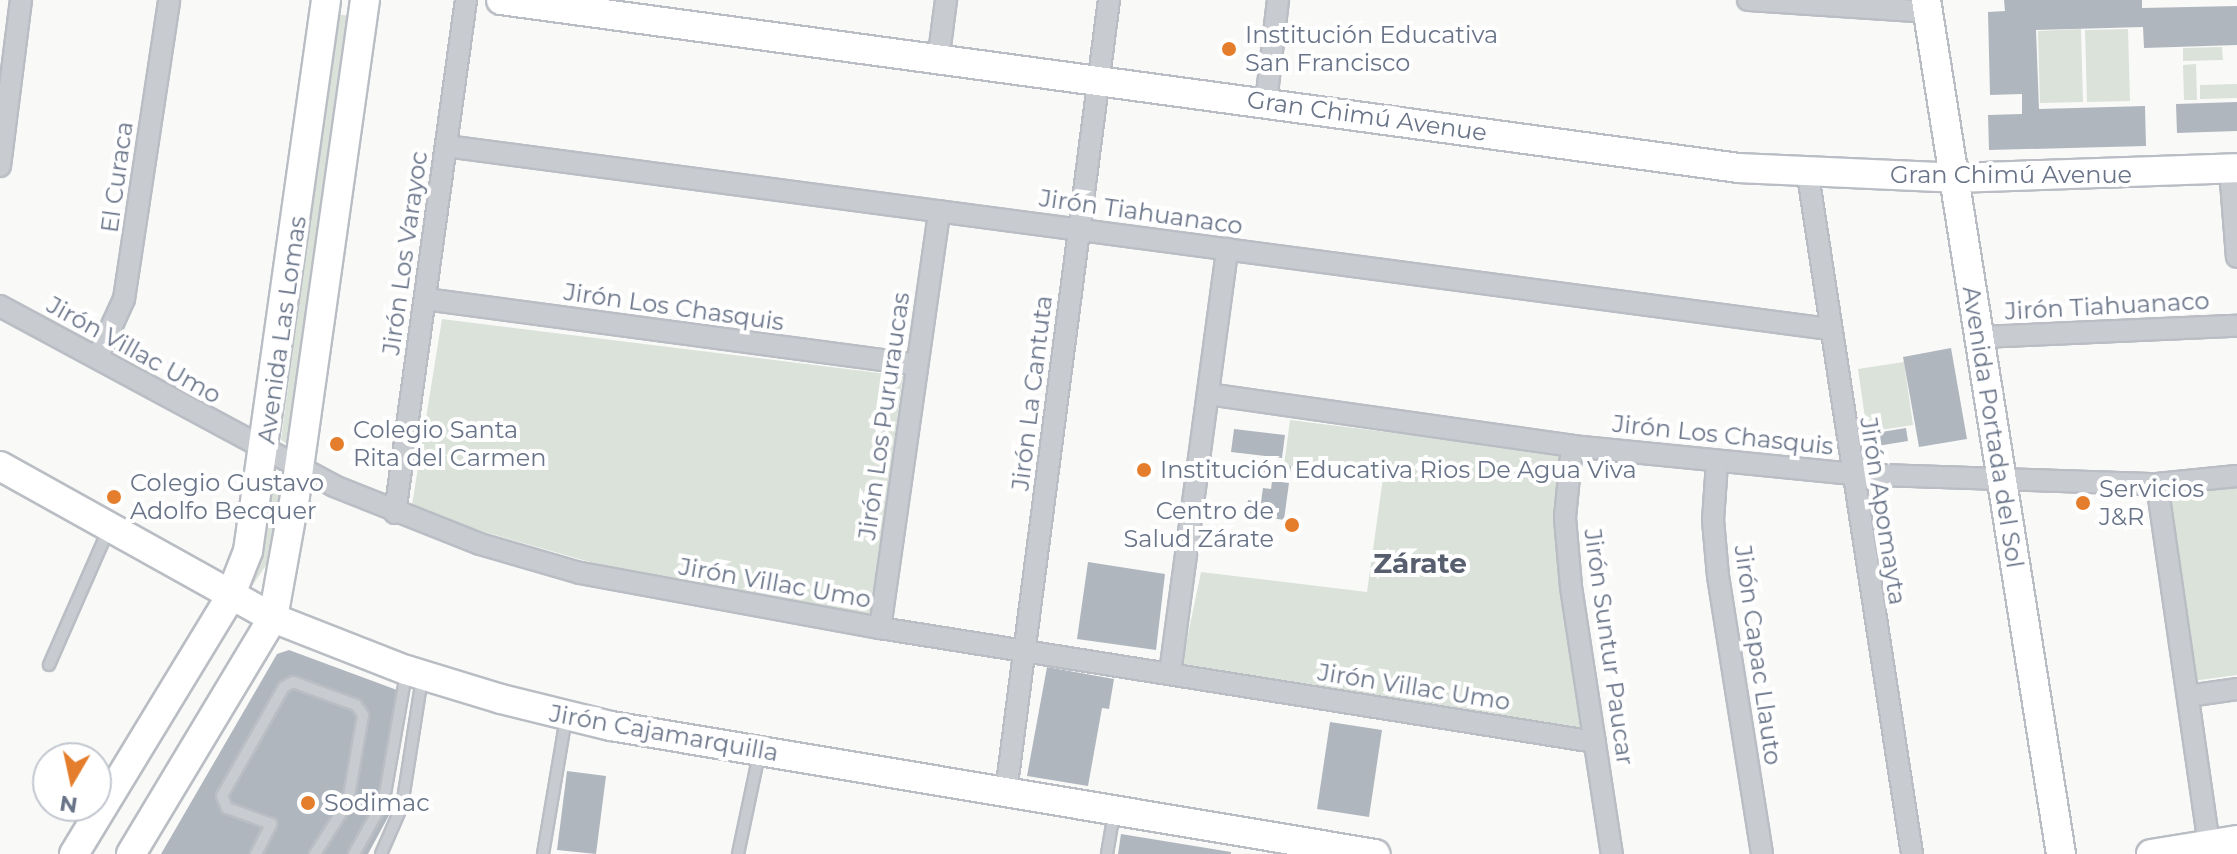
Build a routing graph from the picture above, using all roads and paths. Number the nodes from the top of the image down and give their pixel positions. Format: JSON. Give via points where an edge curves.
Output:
{"nodes":[{"id":1,"x":21,"y":0,"type":"edge"},
{"id":2,"x":169,"y":0,"type":"edge"},
{"id":3,"x":326,"y":0,"type":"edge"},
{"id":4,"x":365,"y":0,"type":"edge"},
{"id":5,"x":466,"y":0,"type":"edge"},
{"id":6,"x":501,"y":0,"type":"edge"},
{"id":7,"x":946,"y":0,"type":"edge"},
{"id":8,"x":1109,"y":0,"type":"edge"},
{"id":9,"x":1278,"y":0,"type":"edge"},
{"id":10,"x":1757,"y":1,"type":"edge"},
{"id":11,"x":1927,"y":6,"type":"edge"},
{"id":12,"x":938,"y":61,"type":"junction"},
{"id":13,"x":1099,"y":82,"type":"junction"},
{"id":14,"x":1266,"y":102,"type":"junction"},
{"id":15,"x":3,"y":110,"type":"edge"},
{"id":16,"x":446,"y":146,"type":"junction"},
{"id":17,"x":0,"y":166,"type":"edge"},
{"id":18,"x":2233,"y":169,"type":"edge"},
{"id":19,"x":1808,"y":175,"type":"junction"},
{"id":20,"x":1955,"y":178,"type":"junction"},
{"id":21,"x":939,"y":211,"type":"junction"},
{"id":22,"x":1079,"y":230,"type":"junction"},
{"id":23,"x":1227,"y":249,"type":"junction"},
{"id":24,"x":2237,"y":257,"type":"edge"},
{"id":25,"x":425,"y":299,"type":"junction"},
{"id":26,"x":0,"y":306,"type":"edge"},
{"id":27,"x":2237,"y":326,"type":"edge"},
{"id":28,"x":1828,"y":329,"type":"junction"},
{"id":29,"x":1980,"y":337,"type":"junction"},
{"id":30,"x":98,"y":356,"type":"junction"},
{"id":31,"x":917,"y":365,"type":"junction"},
{"id":32,"x":1208,"y":394,"type":"junction"},
{"id":33,"x":1572,"y":446,"type":"junction"},
{"id":34,"x":266,"y":453,"type":"junction"},
{"id":35,"x":1717,"y":463,"type":"junction"},
{"id":36,"x":0,"y":466,"type":"edge"},
{"id":37,"x":299,"y":469,"type":"junction"},
{"id":38,"x":1851,"y":474,"type":"junction"},
{"id":39,"x":2237,"y":476,"type":"edge"},
{"id":40,"x":2001,"y":482,"type":"junction"},
{"id":41,"x":2157,"y":484,"type":"junction"},
{"id":42,"x":395,"y":513,"type":"junction"},
{"id":43,"x":110,"y":527,"type":"junction"},
{"id":44,"x":230,"y":597,"type":"junction"},
{"id":45,"x":273,"y":618,"type":"junction"},
{"id":46,"x":880,"y":628,"type":"junction"},
{"id":47,"x":1025,"y":650,"type":"junction"},
{"id":48,"x":49,"y":665,"type":"dead end"},
{"id":49,"x":190,"y":666,"type":"junction"},
{"id":50,"x":414,"y":673,"type":"junction"},
{"id":51,"x":1170,"y":673,"type":"junction"},
{"id":52,"x":229,"y":688,"type":"junction"},
{"id":53,"x":2237,"y":689,"type":"edge"},
{"id":54,"x":2188,"y":696,"type":"junction"},
{"id":55,"x":567,"y":717,"type":"junction"},
{"id":56,"x":1595,"y":742,"type":"junction"},
{"id":57,"x":760,"y":751,"type":"junction"},
{"id":58,"x":1006,"y":792,"type":"junction"},
{"id":59,"x":1115,"y":810,"type":"junction"},
{"id":60,"x":2237,"y":840,"type":"edge"},
{"id":61,"x":2210,"y":850,"type":"edge"},
{"id":62,"x":74,"y":854,"type":"edge"},
{"id":63,"x":131,"y":854,"type":"edge"},
{"id":64,"x":256,"y":854,"type":"edge"},
{"id":65,"x":315,"y":854,"type":"edge"},
{"id":66,"x":354,"y":854,"type":"edge"},
{"id":67,"x":381,"y":854,"type":"edge"},
{"id":68,"x":543,"y":854,"type":"edge"},
{"id":69,"x":738,"y":854,"type":"edge"},
{"id":70,"x":1107,"y":854,"type":"edge"},
{"id":71,"x":1375,"y":854,"type":"edge"},
{"id":72,"x":1612,"y":854,"type":"edge"},
{"id":73,"x":1762,"y":854,"type":"edge"},
{"id":74,"x":1912,"y":854,"type":"edge"},
{"id":75,"x":2061,"y":854,"type":"edge"},
{"id":76,"x":2151,"y":854,"type":"edge"}],
"edges":[{"from":1,"to":15,"type":"street"},
{"from":2,"to":30,"type":"street","name":"El Curaca","via":[[124,299]]},
{"from":3,"to":34,"type":"street","name":"Avenida Las Lomas"},
{"from":4,"to":37,"type":"street","name":"Avenida Las Lomas"},
{"from":5,"to":16,"type":"street","name":"Jirón Los Varayoc"},
{"from":6,"to":12,"type":"street","name":"Gran Chimú Avenue"},
{"from":7,"to":12,"type":"street"},
{"from":8,"to":13,"type":"street","name":"Jirón La Cantuta"},
{"from":9,"to":14,"type":"street"},
{"from":10,"to":11,"type":"street"},
{"from":11,"to":20,"type":"street","name":"Avenida Portada del Sol"},
{"from":12,"to":13,"type":"street","name":"Gran Chimú Avenue"},
{"from":13,"to":14,"type":"street","name":"Gran Chimú Avenue"},
{"from":13,"to":22,"type":"street","name":"Jirón La Cantuta"},
{"from":14,"to":19,"type":"street","name":"Gran Chimú Avenue"},
{"from":15,"to":17,"type":"street"},
{"from":16,"to":21,"type":"street","name":"Jirón Tiahuanaco"},
{"from":16,"to":25,"type":"street","name":"Jirón Los Varayoc"},
{"from":18,"to":20,"type":"street","name":"Gran Chimú Avenue"},
{"from":18,"to":24,"type":"street"},
{"from":19,"to":20,"type":"street","name":"Gran Chimú Avenue"},
{"from":19,"to":28,"type":"street","name":"Jirón Apomayta"},
{"from":20,"to":29,"type":"street","name":"Avenida Portada del Sol"},
{"from":21,"to":22,"type":"street","name":"Jirón Tiahuanaco"},
{"from":21,"to":31,"type":"street","name":"Jirón Los Pururaucas"},
{"from":22,"to":23,"type":"street","name":"Jirón Tiahuanaco"},
{"from":22,"to":47,"type":"street","name":"Jirón La Cantuta"},
{"from":23,"to":28,"type":"street","name":"Jirón Tiahuanaco"},
{"from":23,"to":32,"type":"street"},
{"from":25,"to":31,"type":"street","name":"Jirón Los Chasquis"},
{"from":25,"to":42,"type":"street","name":"Jirón Los Varayoc"},
{"from":26,"to":30,"type":"street","name":"Jirón Villac Umo"},
{"from":27,"to":29,"type":"street","name":"Jirón Tiahuanaco"},
{"from":28,"to":38,"type":"street","name":"Jirón Apomayta"},
{"from":29,"to":40,"type":"street","name":"Avenida Portada del Sol"},
{"from":30,"to":34,"type":"street","name":"Jirón Villac Umo"},
{"from":31,"to":46,"type":"street","name":"Jirón Los Pururaucas"},
{"from":32,"to":33,"type":"street","name":"Jirón Los Chasquis"},
{"from":32,"to":51,"type":"street"},
{"from":33,"to":35,"type":"street","name":"Jirón Los Chasquis"},
{"from":33,"to":56,"type":"street","name":"Jirón Suntur Paucar","via":[[1565,518]]},
{"from":34,"to":37,"type":"street","name":"Jirón Villac Umo"},
{"from":34,"to":44,"type":"street","name":"Avenida Las Lomas","via":[[248,551]]},
{"from":35,"to":38,"type":"street","name":"Jirón Los Chasquis"},
{"from":35,"to":73,"type":"street","name":"Jirón Capac Llauto","via":[[1713,520],[1718,576]]},
{"from":36,"to":43,"type":"street","name":"Jirón Cajamarquilla"},
{"from":37,"to":42,"type":"street","name":"Jirón Villac Umo"},
{"from":37,"to":45,"type":"street","name":"Avenida Las Lomas"},
{"from":38,"to":40,"type":"street","name":"Jirón Los Chasquis"},
{"from":38,"to":74,"type":"street","name":"Jirón Apomayta"},
{"from":39,"to":41,"type":"street","name":"Jirón Los Chasquis"},
{"from":40,"to":41,"type":"street","name":"Jirón Los Chasquis"},
{"from":40,"to":75,"type":"street","name":"Avenida Portada del Sol"},
{"from":41,"to":54,"type":"street"},
{"from":42,"to":46,"type":"street","name":"Jirón Villac Umo","via":[[580,573]]},
{"from":43,"to":44,"type":"street","name":"Jirón Cajamarquilla"},
{"from":43,"to":48,"type":"lane"},
{"from":44,"to":45,"type":"street","name":"Jirón Cajamarquilla"},
{"from":44,"to":49,"type":"street","name":"Avenida Las Lomas"},
{"from":45,"to":50,"type":"street","name":"Jirón Cajamarquilla"},
{"from":45,"to":52,"type":"street","name":"Avenida Las Lomas"},
{"from":46,"to":47,"type":"street","name":"Jirón Villac Umo"},
{"from":47,"to":51,"type":"street","name":"Jirón Villac Umo"},
{"from":47,"to":58,"type":"street","name":"Jirón La Cantuta"},
{"from":49,"to":52,"type":"street","via":[[214,670]]},
{"from":49,"to":62,"type":"street","name":"Avenida Las Lomas"},
{"from":50,"to":55,"type":"street","name":"Jirón Cajamarquilla"},
{"from":50,"to":66,"type":"lane","via":[[384,800]]},
{"from":50,"to":67,"type":"lane","via":[[402,806]]},
{"from":51,"to":56,"type":"street","name":"Jirón Villac Umo"},
{"from":52,"to":63,"type":"street","name":"Avenida Las Lomas"},
{"from":53,"to":54,"type":"street"},
{"from":54,"to":61,"type":"street"},
{"from":55,"to":57,"type":"street","name":"Jirón Cajamarquilla"},
{"from":55,"to":68,"type":"lane"},
{"from":56,"to":72,"type":"street","name":"Jirón Suntur Paucar"},
{"from":57,"to":58,"type":"street","name":"Jirón Cajamarquilla"},
{"from":57,"to":69,"type":"lane"},
{"from":58,"to":59,"type":"street","name":"Jirón Cajamarquilla"},
{"from":59,"to":70,"type":"lane"},
{"from":59,"to":71,"type":"street","name":"Jirón Cajamarquilla"},
{"from":60,"to":61,"type":"street"},
{"from":61,"to":76,"type":"street"},
{"from":64,"to":65,"type":"lane","via":[[271,824],[227,808],[222,796],[284,687],[293,682],[356,705],[363,715],[348,802]]}]}
